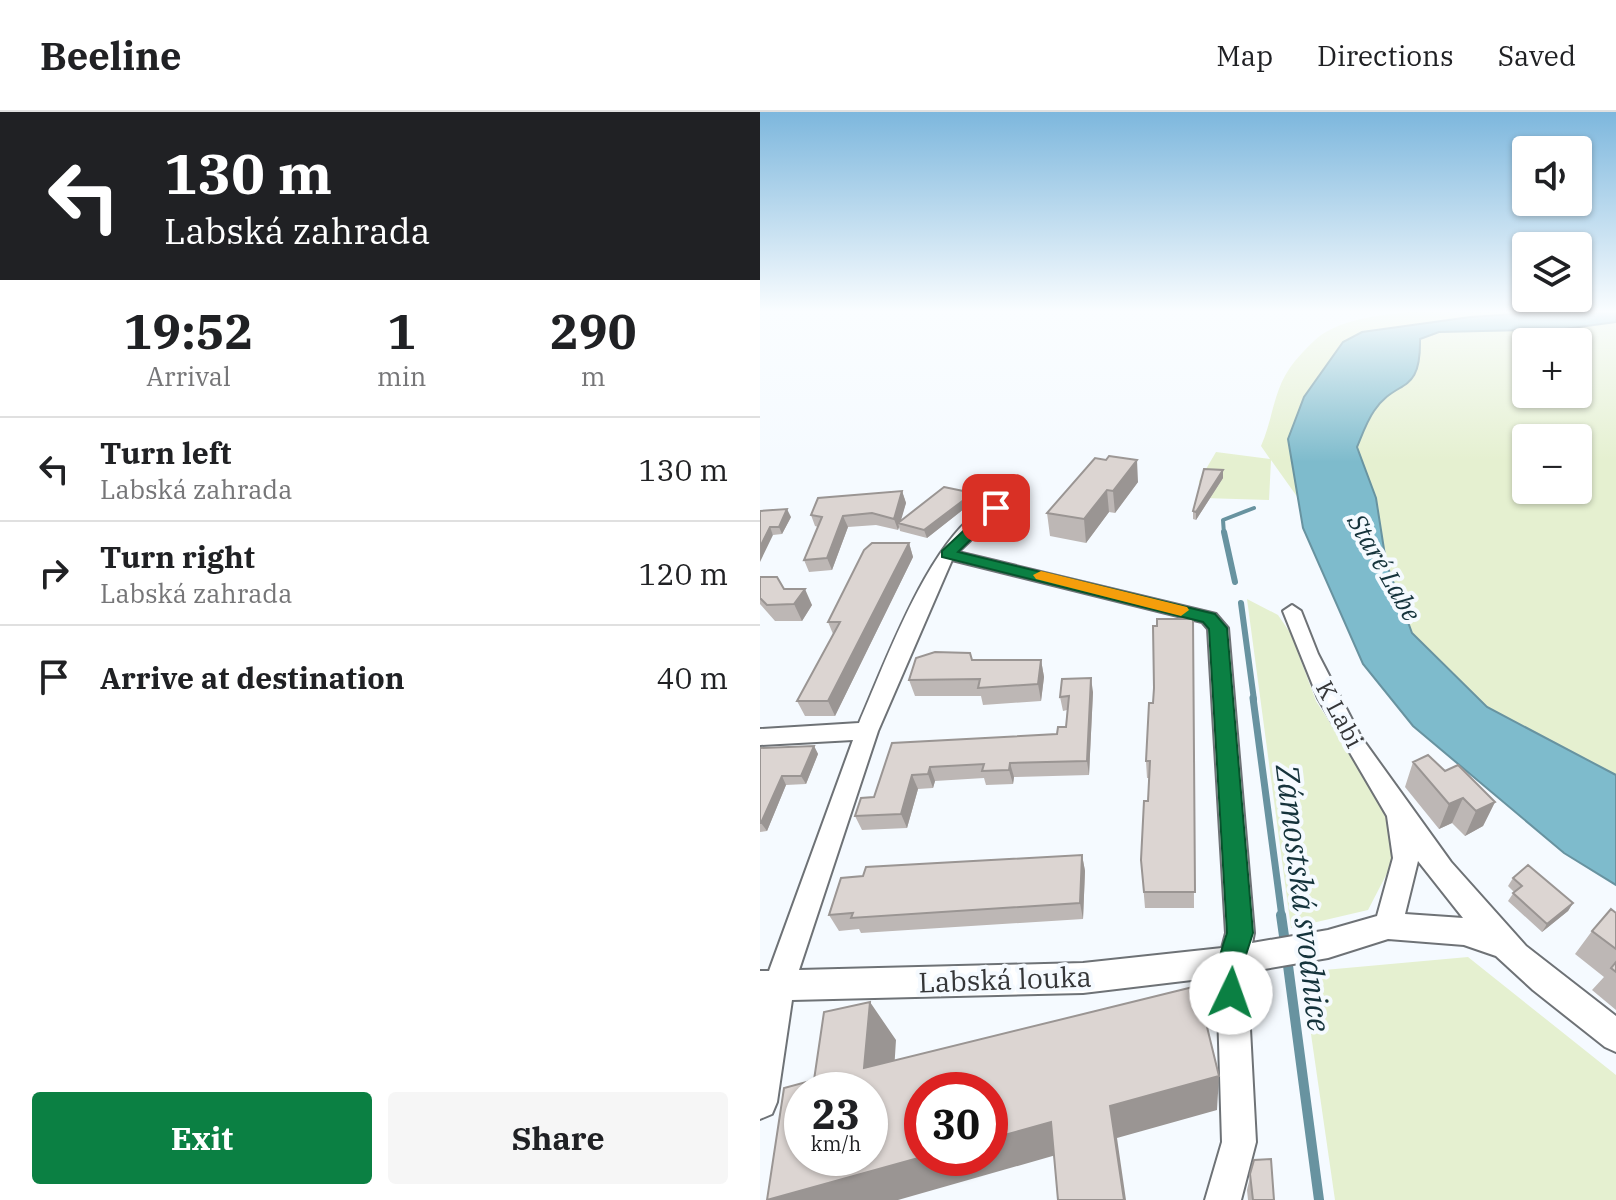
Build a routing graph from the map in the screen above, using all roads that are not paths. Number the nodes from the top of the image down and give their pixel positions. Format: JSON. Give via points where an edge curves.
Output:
{"nodes":[{"id":1,"x":996,"y":508,"type":"dead end"},
{"id":2,"x":947,"y":554,"type":"junction"},
{"id":3,"x":1292,"y":611,"type":"dead end"},
{"id":4,"x":867,"y":731,"type":"junction"},
{"id":5,"x":760,"y":737,"type":"edge"},
{"id":6,"x":1399,"y":811,"type":"junction"},
{"id":7,"x":1388,"y":926,"type":"junction"},
{"id":8,"x":1505,"y":945,"type":"junction"},
{"id":9,"x":1230,"y":961,"type":"junction"},
{"id":10,"x":770,"y":986,"type":"edge"},
{"id":11,"x":1616,"y":1036,"type":"edge"},
{"id":12,"x":760,"y":1102,"type":"edge"},
{"id":13,"x":1223,"y":1200,"type":"edge"}],
"edges":[{"from":1,"to":2,"type":"street"},
{"from":2,"to":4,"type":"street"},
{"from":2,"to":9,"type":"street","via":[[1214,621],[1240,933]]},
{"from":3,"to":6,"type":"street","name":"K Labi","via":[[1302,642],[1357,748]]},
{"from":4,"to":5,"type":"street"},
{"from":4,"to":10,"type":"street"},
{"from":6,"to":7,"type":"street","name":"K Labi","via":[[1406,858]]},
{"from":6,"to":8,"type":"street","name":"K Labi","via":[[1454,887]]},
{"from":7,"to":8,"type":"street","name":"K Labi","via":[[1464,932]]},
{"from":7,"to":9,"type":"street","name":"Labská louka","via":[[1312,947]]},
{"from":8,"to":11,"type":"street","name":"K Labi"},
{"from":9,"to":10,"type":"street","name":"Labská louka","via":[[1083,978]]},
{"from":9,"to":13,"type":"street","via":[[1239,1145],[1222,1184]]},
{"from":10,"to":12,"type":"street"}]}
